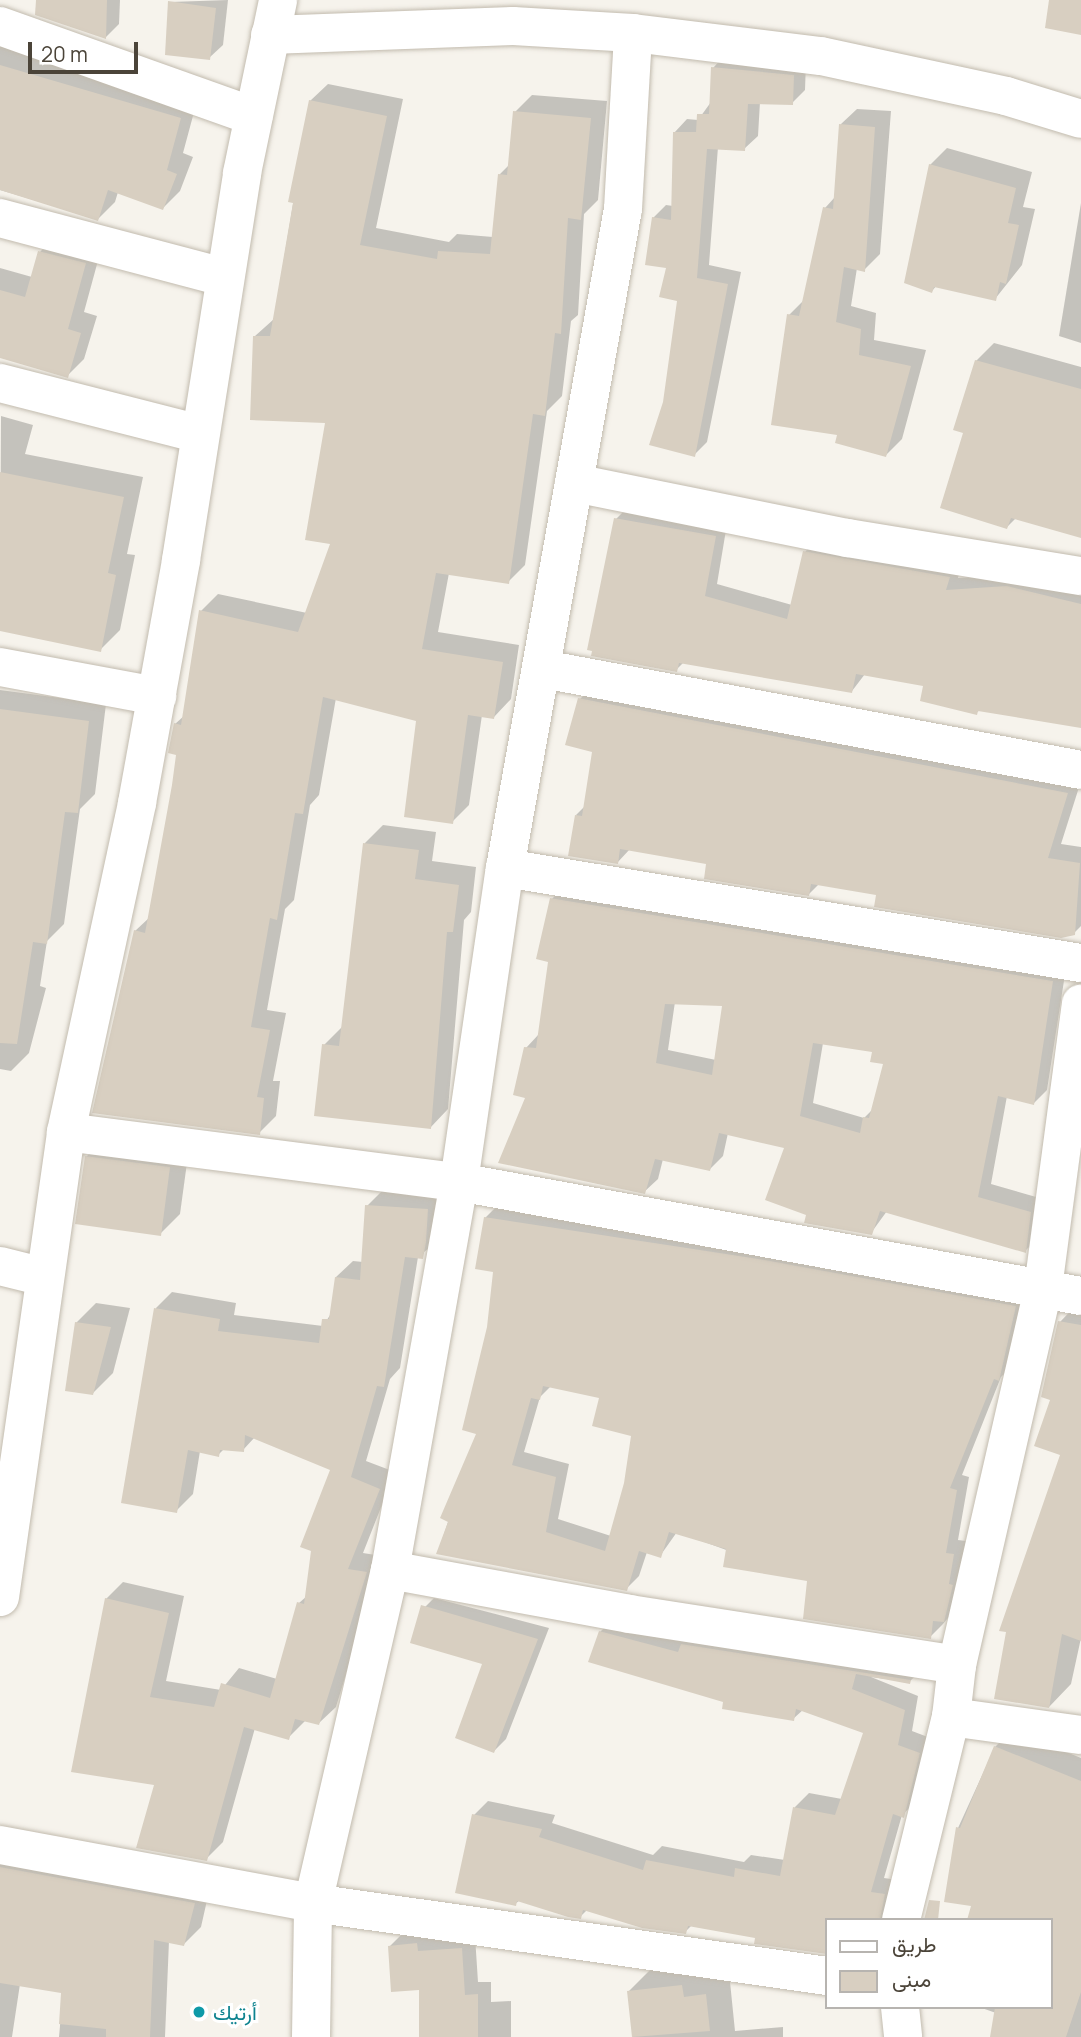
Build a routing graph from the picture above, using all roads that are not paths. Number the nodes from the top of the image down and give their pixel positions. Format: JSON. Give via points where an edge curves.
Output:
{"nodes":[{"id":1,"x":274,"y":17,"type":"edge"},
{"id":2,"x":0,"y":26,"type":"edge"},
{"id":3,"x":633,"y":33,"type":"junction"},
{"id":4,"x":253,"y":116,"type":"junction"},
{"id":5,"x":1081,"y":119,"type":"edge"},
{"id":6,"x":0,"y":218,"type":"edge"},
{"id":7,"x":224,"y":277,"type":"junction"},
{"id":8,"x":0,"y":383,"type":"edge"},
{"id":9,"x":200,"y":434,"type":"junction"},
{"id":10,"x":574,"y":483,"type":"junction"},
{"id":11,"x":1081,"y":576,"type":"edge"},
{"id":12,"x":0,"y":667,"type":"edge"},
{"id":13,"x":543,"y":669,"type":"junction"},
{"id":14,"x":157,"y":696,"type":"junction"},
{"id":15,"x":1081,"y":770,"type":"edge"},
{"id":16,"x":505,"y":868,"type":"junction"},
{"id":17,"x":1081,"y":962,"type":"edge"},
{"id":18,"x":1081,"y":1004,"type":"edge"},
{"id":19,"x":66,"y":1132,"type":"junction"},
{"id":20,"x":458,"y":1182,"type":"junction"},
{"id":21,"x":0,"y":1266,"type":"edge"},
{"id":22,"x":44,"y":1278,"type":"junction"},
{"id":23,"x":1043,"y":1288,"type":"junction"},
{"id":24,"x":1081,"y":1296,"type":"edge"},
{"id":25,"x":390,"y":1570,"type":"junction"},
{"id":26,"x":0,"y":1597,"type":"edge"},
{"id":27,"x":957,"y":1665,"type":"junction"},
{"id":28,"x":951,"y":1717,"type":"junction"},
{"id":29,"x":1081,"y":1735,"type":"edge"},
{"id":30,"x":0,"y":1845,"type":"edge"},
{"id":31,"x":313,"y":1903,"type":"junction"},
{"id":32,"x":901,"y":1918,"type":"edge"},
{"id":33,"x":825,"y":1976,"type":"edge"},
{"id":34,"x":900,"y":2009,"type":"edge"},
{"id":35,"x":311,"y":2037,"type":"edge"},
{"id":36,"x":903,"y":2037,"type":"edge"}],
"edges":[{"from":1,"to":3,"type":"street"},
{"from":1,"to":4,"type":"street"},
{"from":2,"to":4,"type":"street"},
{"from":3,"to":5,"type":"street","via":[[821,56],[1006,96]]},
{"from":3,"to":10,"type":"street","via":[[623,209]]},
{"from":4,"to":7,"type":"street"},
{"from":6,"to":7,"type":"street"},
{"from":7,"to":9,"type":"street"},
{"from":8,"to":9,"type":"street"},
{"from":9,"to":14,"type":"street"},
{"from":10,"to":11,"type":"street","via":[[848,538]]},
{"from":10,"to":13,"type":"street"},
{"from":12,"to":14,"type":"street"},
{"from":13,"to":15,"type":"street"},
{"from":13,"to":16,"type":"street"},
{"from":14,"to":19,"type":"street"},
{"from":16,"to":17,"type":"street"},
{"from":16,"to":20,"type":"street"},
{"from":18,"to":23,"type":"street"},
{"from":19,"to":20,"type":"street"},
{"from":19,"to":22,"type":"street"},
{"from":20,"to":23,"type":"street"},
{"from":20,"to":25,"type":"street"},
{"from":21,"to":22,"type":"street"},
{"from":22,"to":26,"type":"street"},
{"from":23,"to":24,"type":"street"},
{"from":23,"to":27,"type":"street"},
{"from":25,"to":27,"type":"street","via":[[629,1614]]},
{"from":25,"to":31,"type":"street"},
{"from":27,"to":28,"type":"street"},
{"from":28,"to":29,"type":"street"},
{"from":28,"to":32,"type":"street"},
{"from":30,"to":31,"type":"street"},
{"from":31,"to":33,"type":"street"},
{"from":31,"to":35,"type":"street"},
{"from":34,"to":36,"type":"street"}]}
